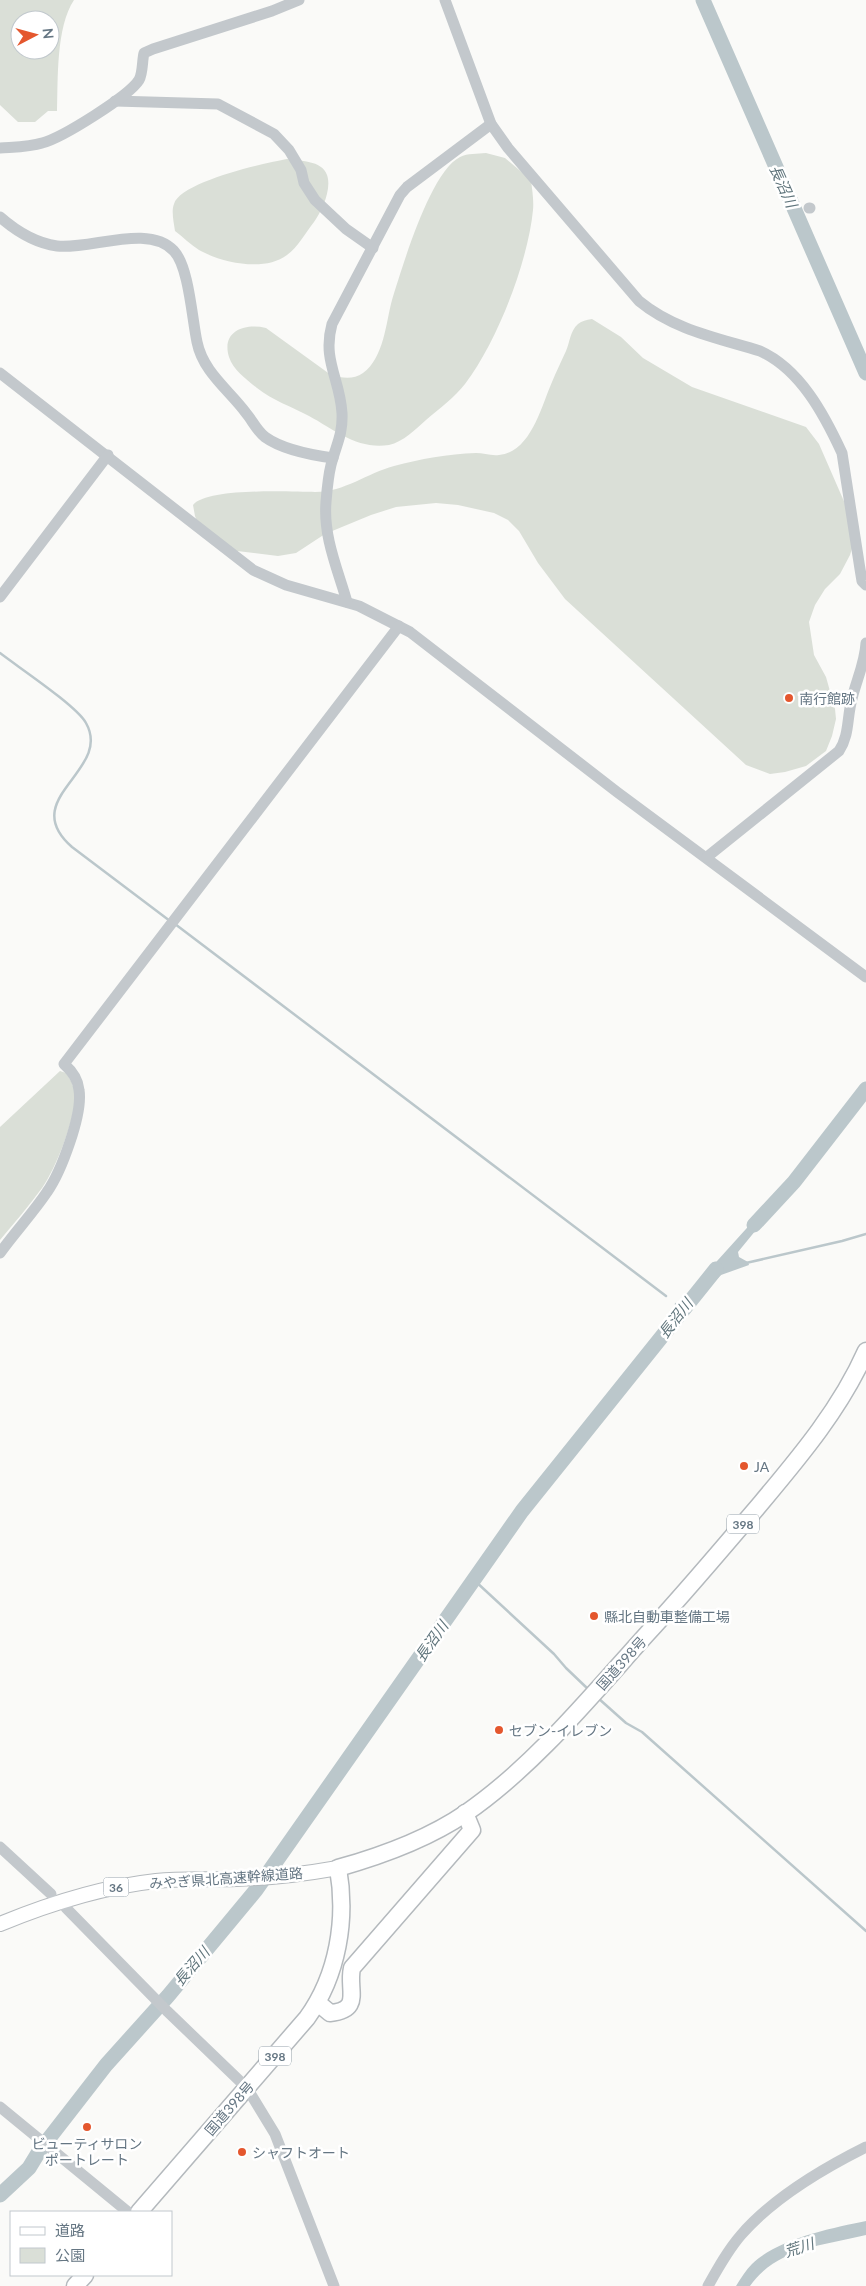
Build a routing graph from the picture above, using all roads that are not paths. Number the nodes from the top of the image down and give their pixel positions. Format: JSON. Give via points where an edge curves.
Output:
{"nodes":[{"id":1,"x":299,"y":0,"type":"edge"},
{"id":2,"x":445,"y":0,"type":"edge"},
{"id":3,"x":115,"y":101,"type":"junction"},
{"id":4,"x":491,"y":124,"type":"junction"},
{"id":5,"x":0,"y":148,"type":"edge"},
{"id":6,"x":0,"y":217,"type":"edge"},
{"id":7,"x":373,"y":248,"type":"junction"},
{"id":8,"x":0,"y":373,"type":"edge"},
{"id":9,"x":108,"y":455,"type":"junction"},
{"id":10,"x":333,"y":458,"type":"junction"},
{"id":11,"x":866,"y":585,"type":"edge"},
{"id":12,"x":0,"y":597,"type":"edge"},
{"id":13,"x":347,"y":602,"type":"junction"},
{"id":14,"x":399,"y":626,"type":"junction"},
{"id":15,"x":866,"y":643,"type":"edge"},
{"id":16,"x":707,"y":857,"type":"junction"},
{"id":17,"x":866,"y":977,"type":"edge"},
{"id":18,"x":0,"y":1253,"type":"edge"},
{"id":19,"x":866,"y":1351,"type":"edge"},
{"id":20,"x":465,"y":1814,"type":"junction"},
{"id":21,"x":0,"y":1847,"type":"edge"},
{"id":22,"x":338,"y":1868,"type":"junction"},
{"id":23,"x":51,"y":1894,"type":"dead end"},
{"id":24,"x":66,"y":1908,"type":"dead end"},
{"id":25,"x":0,"y":1924,"type":"edge"},
{"id":26,"x":318,"y":2003,"type":"junction"},
{"id":27,"x":247,"y":2088,"type":"junction"},
{"id":28,"x":0,"y":2107,"type":"edge"},
{"id":29,"x":866,"y":2147,"type":"edge"},
{"id":30,"x":127,"y":2211,"type":"edge"},
{"id":31,"x":140,"y":2211,"type":"edge"},
{"id":32,"x":84,"y":2276,"type":"edge"},
{"id":33,"x":76,"y":2286,"type":"edge"},
{"id":34,"x":334,"y":2286,"type":"edge"},
{"id":35,"x":708,"y":2286,"type":"edge"}],
"edges":[{"from":1,"to":3,"type":"street","via":[[144,53],[140,77]]},
{"from":2,"to":4,"type":"street"},
{"from":3,"to":5,"type":"street","via":[[42,144]]},
{"from":3,"to":7,"type":"street","via":[[218,104],[274,134],[289,150],[315,200],[346,229]]},
{"from":4,"to":7,"type":"street","via":[[400,194]]},
{"from":4,"to":11,"type":"street","via":[[639,301],[672,324],[760,350],[786,366],[798,378],[835,436],[842,453],[860,570]]},
{"from":6,"to":10,"type":"street","via":[[28,237],[55,246],[144,237],[173,249],[182,264],[197,344],[218,382],[263,436],[291,448]]},
{"from":7,"to":10,"type":"street","via":[[341,306],[329,336],[330,362],[342,413],[340,442]]},
{"from":8,"to":9,"type":"street"},
{"from":9,"to":12,"type":"street"},
{"from":9,"to":13,"type":"street","via":[[253,570],[286,585]]},
{"from":10,"to":13,"type":"street","via":[[326,502],[326,529]]},
{"from":13,"to":14,"type":"street"},
{"from":14,"to":16,"type":"street"},
{"from":14,"to":18,"type":"street","via":[[64,1064],[72,1070],[80,1099],[65,1153],[47,1191]]},
{"from":15,"to":16,"type":"street","via":[[850,703],[846,741],[839,751]]},
{"from":16,"to":17,"type":"street"},
{"from":19,"to":20,"type":"highway","name":"国道398号","number":"398","via":[[841,1399],[787,1472],[690,1587],[586,1703],[520,1769]]},
{"from":20,"to":22,"type":"highway","name":"国道398号","number":"398","via":[[411,1842]]},
{"from":20,"to":26,"type":"highway","via":[[472,1830],[352,1968],[353,1999],[349,2006],[340,2012],[330,2013]]},
{"from":21,"to":23,"type":"street"},
{"from":22,"to":25,"type":"main road","name":"みやぎ県北高速幹線道路","number":"36","via":[[301,1874],[117,1886],[61,1901]]},
{"from":22,"to":26,"type":"highway","name":"国道398号","number":"398","via":[[341,1925],[333,1964]]},
{"from":24,"to":27,"type":"street"},
{"from":26,"to":27,"type":"highway","name":"国道398号","number":"398"},
{"from":27,"to":31,"type":"highway","name":"国道398号","number":"398"},
{"from":27,"to":34,"type":"street","via":[[275,2134]]},
{"from":28,"to":30,"type":"street"},
{"from":29,"to":35,"type":"street","via":[[825,2170],[757,2219],[729,2250]]},
{"from":32,"to":33,"type":"highway"}]}
